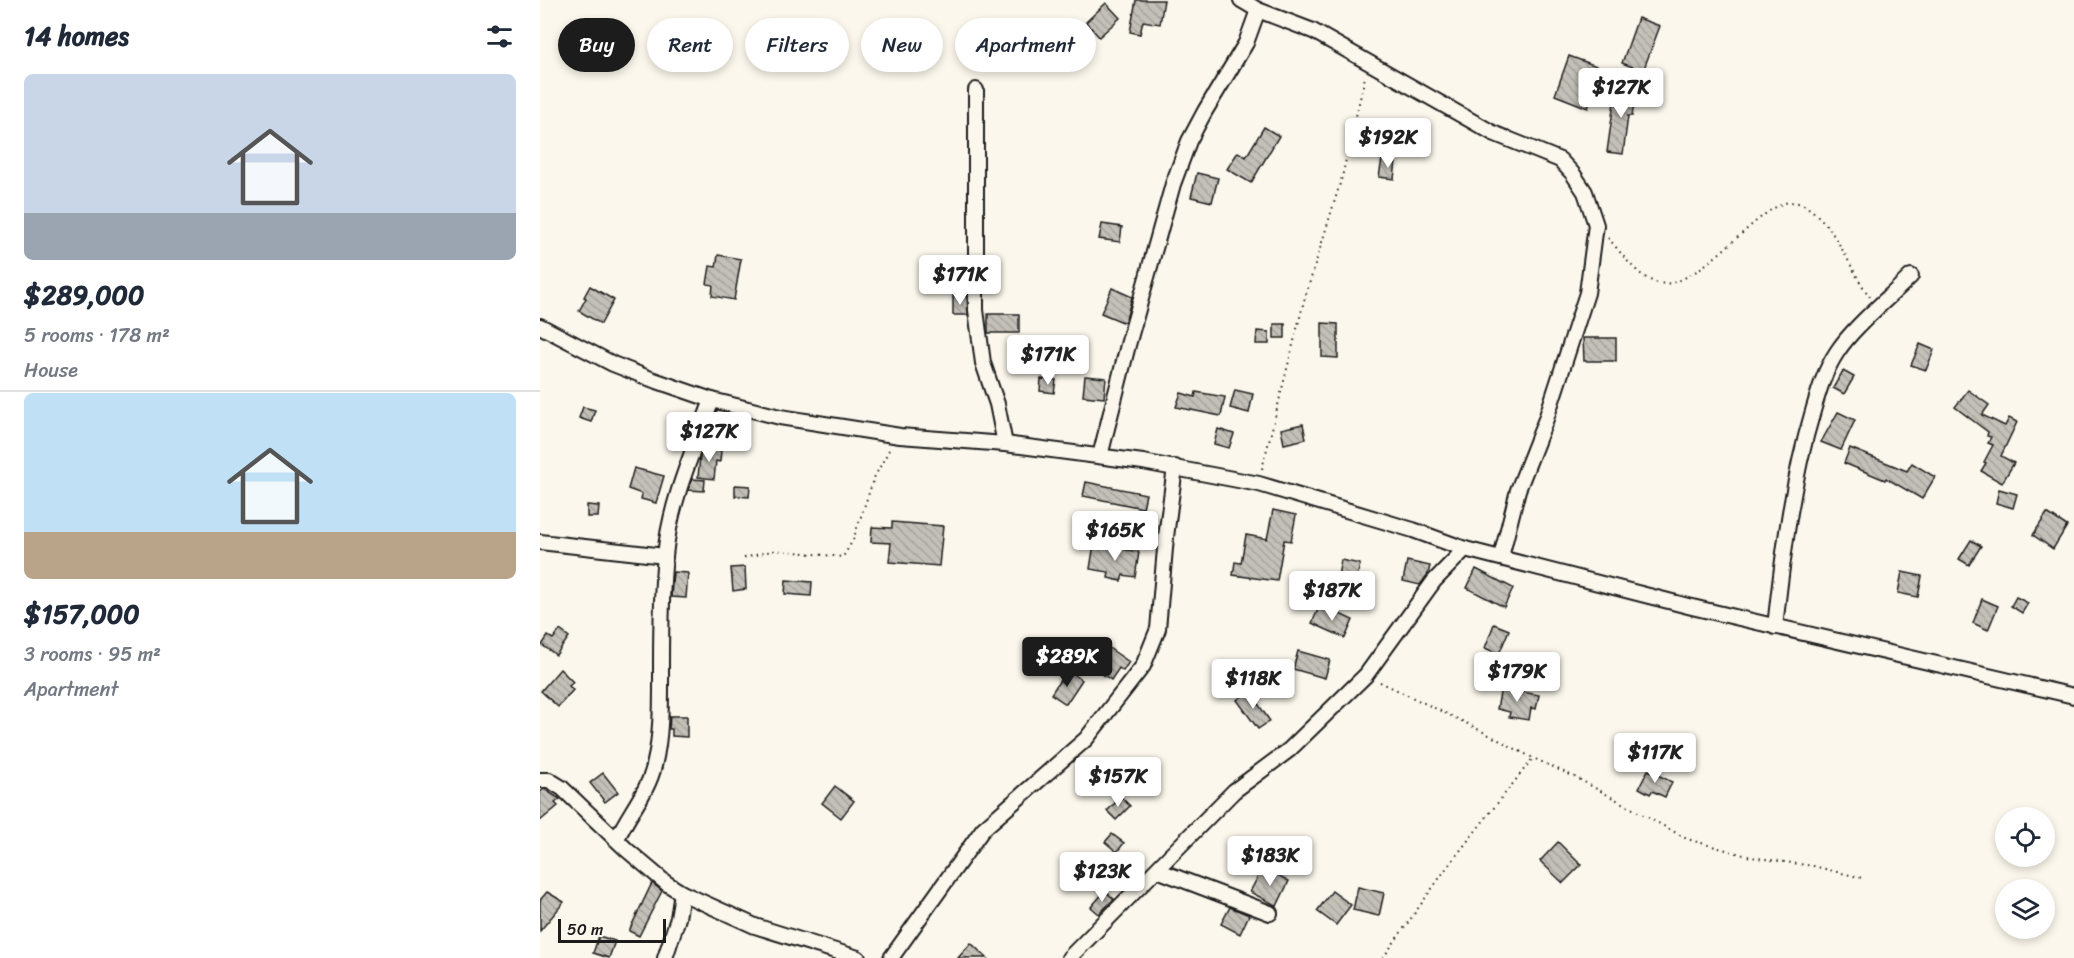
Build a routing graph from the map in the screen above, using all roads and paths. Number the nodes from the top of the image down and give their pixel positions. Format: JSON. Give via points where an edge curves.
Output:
{"nodes":[{"id":1,"x":1241,"y":0,"type":"edge"},
{"id":2,"x":1258,"y":10,"type":"junction"},
{"id":3,"x":1369,"y":62,"type":"junction"},
{"id":4,"x":976,"y":90,"type":"dead end"},
{"id":5,"x":1596,"y":225,"type":"junction"},
{"id":6,"x":1911,"y":276,"type":"dead end"},
{"id":7,"x":1878,"y":308,"type":"junction"},
{"id":8,"x":540,"y":326,"type":"edge"},
{"id":9,"x":712,"y":400,"type":"junction"},
{"id":10,"x":900,"y":436,"type":"junction"},
{"id":11,"x":1005,"y":444,"type":"junction"},
{"id":12,"x":1100,"y":456,"type":"junction"},
{"id":13,"x":1176,"y":467,"type":"junction"},
{"id":14,"x":1258,"y":484,"type":"junction"},
{"id":15,"x":540,"y":542,"type":"edge"},
{"id":16,"x":1465,"y":549,"type":"junction"},
{"id":17,"x":664,"y":556,"type":"junction"},
{"id":18,"x":1501,"y":557,"type":"junction"},
{"id":19,"x":744,"y":558,"type":"dead end"},
{"id":20,"x":1775,"y":627,"type":"junction"},
{"id":21,"x":1366,"y":675,"type":"junction"},
{"id":22,"x":2074,"y":696,"type":"edge"},
{"id":23,"x":1533,"y":758,"type":"junction"},
{"id":24,"x":540,"y":780,"type":"edge"},
{"id":25,"x":617,"y":839,"type":"junction"},
{"id":26,"x":1157,"y":870,"type":"junction"},
{"id":27,"x":1862,"y":878,"type":"dead end"},
{"id":28,"x":682,"y":893,"type":"junction"},
{"id":29,"x":1270,"y":913,"type":"dead end"},
{"id":30,"x":665,"y":958,"type":"edge"},
{"id":31,"x":858,"y":958,"type":"edge"},
{"id":32,"x":891,"y":958,"type":"edge"},
{"id":33,"x":1069,"y":958,"type":"edge"},
{"id":34,"x":1383,"y":958,"type":"edge"}],
"edges":[{"from":1,"to":2,"type":"street"},
{"from":2,"to":3,"type":"street","via":[[1314,31]]},
{"from":2,"to":12,"type":"street","via":[[1246,43],[1205,111],[1173,184]]},
{"from":3,"to":5,"type":"street","via":[[1494,133],[1560,160],[1585,192]]},
{"from":3,"to":14,"type":"path","via":[[1342,177],[1304,301]]},
{"from":4,"to":11,"type":"street","via":[[976,310],[983,363]]},
{"from":5,"to":7,"type":"path","via":[[1641,274],[1656,283],[1670,283],[1704,267],[1767,214],[1793,202],[1806,206],[1819,217]]},
{"from":5,"to":18,"type":"street","via":[[1587,292],[1546,419],[1518,490]]},
{"from":6,"to":7,"type":"street"},
{"from":7,"to":20,"type":"street","via":[[1838,350],[1820,388],[1807,431],[1784,546]]},
{"from":8,"to":9,"type":"street","via":[[613,364]]},
{"from":9,"to":10,"type":"street","via":[[780,417]]},
{"from":9,"to":17,"type":"street","via":[[677,493]]},
{"from":10,"to":11,"type":"street"},
{"from":10,"to":19,"type":"path","via":[[885,454],[843,557],[776,550]]},
{"from":11,"to":12,"type":"street"},
{"from":12,"to":13,"type":"street"},
{"from":13,"to":14,"type":"street"},
{"from":13,"to":32,"type":"street","via":[[1158,629],[1143,666],[1086,739],[983,829]]},
{"from":14,"to":16,"type":"street"},
{"from":15,"to":17,"type":"street"},
{"from":16,"to":18,"type":"street"},
{"from":16,"to":21,"type":"street","via":[[1434,581]]},
{"from":17,"to":25,"type":"street","via":[[661,700],[654,767]]},
{"from":18,"to":20,"type":"street"},
{"from":20,"to":22,"type":"street"},
{"from":21,"to":23,"type":"path"},
{"from":21,"to":26,"type":"street","via":[[1289,750],[1234,791]]},
{"from":23,"to":27,"type":"path","via":[[1687,839],[1751,857]]},
{"from":23,"to":34,"type":"path","via":[[1448,866]]},
{"from":24,"to":25,"type":"street","via":[[549,780],[562,788]]},
{"from":25,"to":28,"type":"street"},
{"from":26,"to":29,"type":"street"},
{"from":26,"to":33,"type":"street"},
{"from":28,"to":30,"type":"street"},
{"from":28,"to":31,"type":"street","via":[[755,927]]}]}
